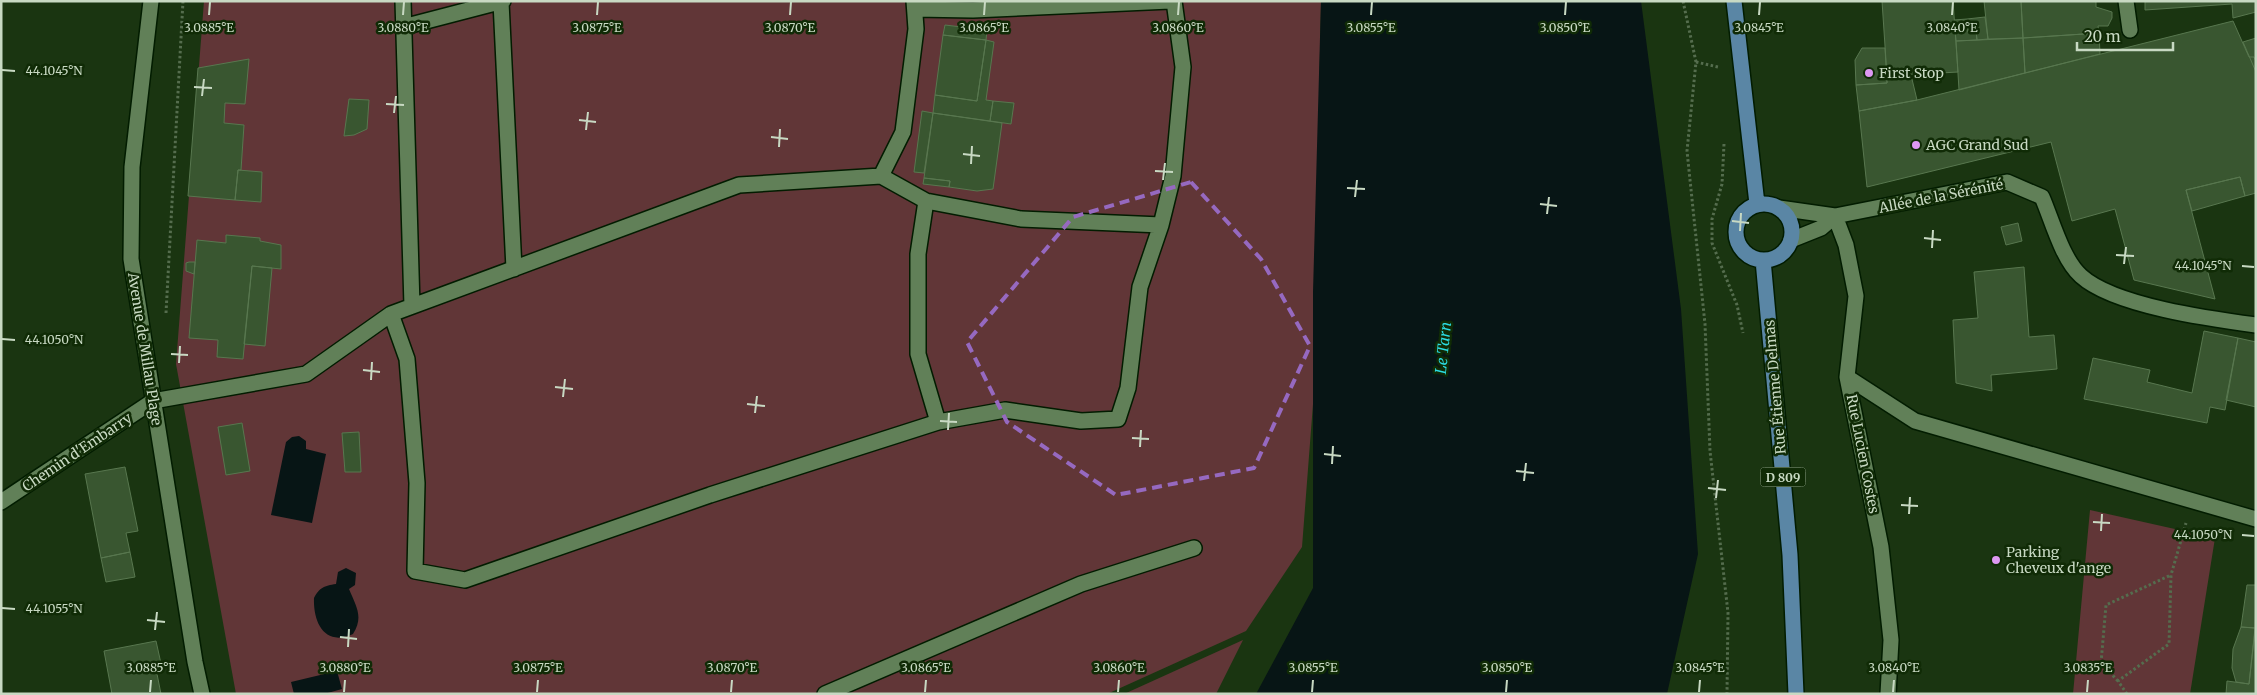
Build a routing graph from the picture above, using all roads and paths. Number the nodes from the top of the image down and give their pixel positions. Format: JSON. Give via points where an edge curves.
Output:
{"nodes":[{"id":1,"x":151,"y":1,"type":"edge"},
{"id":2,"x":183,"y":1,"type":"edge"},
{"id":3,"x":403,"y":1,"type":"edge"},
{"id":4,"x":1170,"y":1,"type":"edge"},
{"id":5,"x":1174,"y":1,"type":"edge"},
{"id":6,"x":1683,"y":1,"type":"edge"},
{"id":7,"x":1734,"y":1,"type":"edge"},
{"id":8,"x":2126,"y":1,"type":"edge"},
{"id":9,"x":502,"y":2,"type":"edge"},
{"id":10,"x":914,"y":5,"type":"edge"},
{"id":11,"x":403,"y":27,"type":"junction"},
{"id":12,"x":2130,"y":30,"type":"dead end"},
{"id":13,"x":1724,"y":139,"type":"dead end"},
{"id":14,"x":881,"y":176,"type":"junction"},
{"id":15,"x":926,"y":201,"type":"junction"},
{"id":16,"x":1757,"y":204,"type":"junction"},
{"id":17,"x":1779,"y":208,"type":"junction"},
{"id":18,"x":1835,"y":216,"type":"junction"},
{"id":19,"x":1161,"y":225,"type":"junction"},
{"id":20,"x":1791,"y":240,"type":"junction"},
{"id":21,"x":1763,"y":260,"type":"junction"},
{"id":22,"x":514,"y":268,"type":"junction"},
{"id":23,"x":412,"y":306,"type":"junction"},
{"id":24,"x":391,"y":314,"type":"junction"},
{"id":25,"x":166,"y":318,"type":"dead end"},
{"id":26,"x":2256,"y":325,"type":"edge"},
{"id":27,"x":1746,"y":342,"type":"dead end"},
{"id":28,"x":1847,"y":376,"type":"junction"},
{"id":29,"x":153,"y":401,"type":"junction"},
{"id":30,"x":938,"y":422,"type":"junction"},
{"id":31,"x":2192,"y":501,"type":"junction"},
{"id":32,"x":1,"y":502,"type":"edge"},
{"id":33,"x":2256,"y":519,"type":"edge"},
{"id":34,"x":1194,"y":548,"type":"dead end"},
{"id":35,"x":2171,"y":575,"type":"junction"},
{"id":36,"x":2118,"y":681,"type":"junction"},
{"id":37,"x":202,"y":694,"type":"edge"},
{"id":38,"x":825,"y":694,"type":"edge"},
{"id":39,"x":1727,"y":694,"type":"edge"},
{"id":40,"x":1796,"y":694,"type":"edge"},
{"id":41,"x":1888,"y":694,"type":"edge"},
{"id":42,"x":2127,"y":694,"type":"edge"}],
"edges":[{"from":1,"to":29,"type":"street","name":"Avenue de Millau Plage","via":[[132,167],[130,259]]},
{"from":2,"to":25,"type":"path"},
{"from":3,"to":11,"type":"street"},
{"from":4,"to":10,"type":"street","via":[[974,10]]},
{"from":5,"to":19,"type":"street","via":[[1183,68],[1173,176]]},
{"from":6,"to":39,"type":"path","via":[[1696,62],[1687,151],[1705,324],[1710,451],[1728,613]]},
{"from":7,"to":16,"type":"main road"},
{"from":8,"to":12,"type":"street"},
{"from":9,"to":11,"type":"street"},
{"from":9,"to":22,"type":"street"},
{"from":10,"to":14,"type":"street","via":[[916,29],[903,132]]},
{"from":11,"to":23,"type":"street"},
{"from":13,"to":27,"type":"path","via":[[1722,184],[1712,218],[1712,243],[1737,305]]},
{"from":14,"to":15,"type":"street"},
{"from":14,"to":22,"type":"street","via":[[739,185]]},
{"from":15,"to":19,"type":"street","via":[[1021,219]]},
{"from":15,"to":30,"type":"street","via":[[918,254],[918,354]]},
{"from":16,"to":17,"type":"main road","via":[[1771,204]]},
{"from":16,"to":21,"type":"main road","via":[[1742,214],[1736,231],[1740,248],[1754,259]]},
{"from":17,"to":18,"type":"street","name":"Allée de la Sérénité"},
{"from":17,"to":20,"type":"main road","via":[[1790,222]]},
{"from":18,"to":20,"type":"street","name":"Allée de la Sérénité","via":[[1821,228]]},
{"from":18,"to":26,"type":"street","name":"Allée de la Sérénité","via":[[2007,182],[2042,197],[2068,258],[2080,276],[2103,290],[2153,307]]},
{"from":18,"to":28,"type":"street","name":"Rue Lucien Costes","via":[[1846,245],[1856,296]]},
{"from":19,"to":30,"type":"street","via":[[1140,287],[1128,388],[1118,419],[1081,421],[1006,410]]},
{"from":20,"to":21,"type":"main road","via":[[1781,255]]},
{"from":21,"to":40,"type":"main road","name":"Rue Étienne Delmas","number":"D 809","via":[[1790,555]]},
{"from":22,"to":23,"type":"street"},
{"from":23,"to":24,"type":"street"},
{"from":24,"to":29,"type":"street","via":[[306,374]]},
{"from":24,"to":30,"type":"street","via":[[407,359],[417,482],[416,571],[465,580],[710,495]]},
{"from":28,"to":31,"type":"street","via":[[1915,421]]},
{"from":28,"to":41,"type":"street","name":"Rue Lucien Costes","via":[[1881,547],[1891,640]]},
{"from":29,"to":32,"type":"street","name":"Chemin d'Embarry"},
{"from":29,"to":37,"type":"street","name":"Avenue de Millau Plage"},
{"from":31,"to":33,"type":"street"},
{"from":31,"to":35,"type":"path"},
{"from":34,"to":38,"type":"street","via":[[1081,584]]},
{"from":35,"to":36,"type":"path","via":[[2169,644]]},
{"from":35,"to":36,"type":"path","via":[[2106,604],[2101,663]]},
{"from":36,"to":42,"type":"path"}]}
